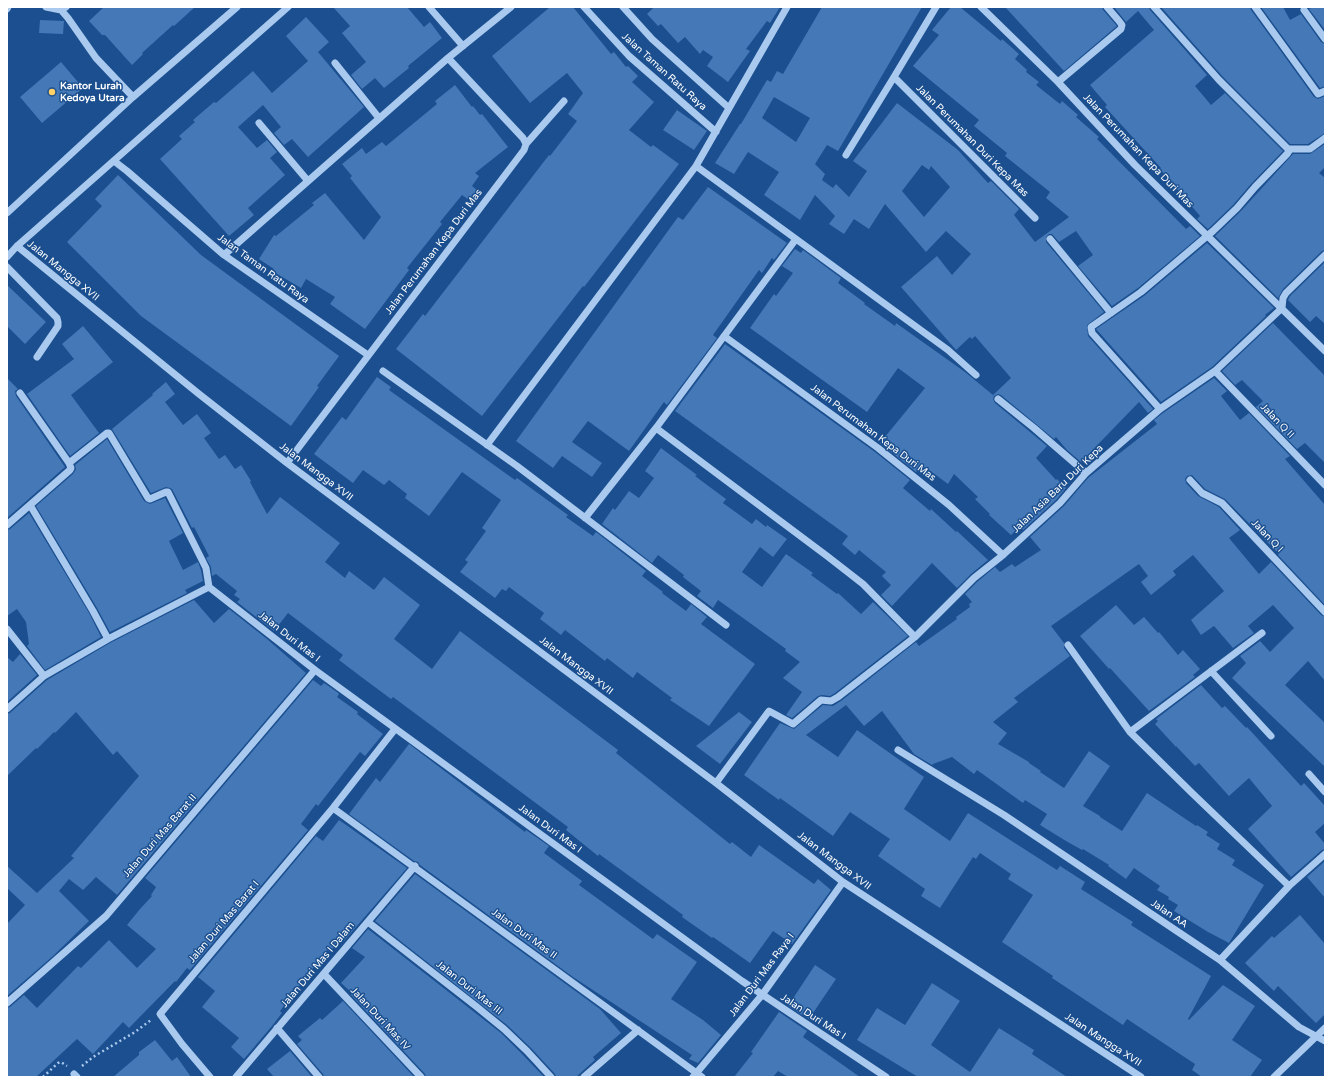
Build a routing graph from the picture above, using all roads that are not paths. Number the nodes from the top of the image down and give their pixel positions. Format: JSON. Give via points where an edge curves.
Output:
{"nodes":[{"id":1,"x":46,"y":7,"type":"edge"},
{"id":2,"x":237,"y":7,"type":"edge"},
{"id":3,"x":288,"y":7,"type":"edge"},
{"id":4,"x":429,"y":7,"type":"edge"},
{"id":5,"x":511,"y":7,"type":"edge"},
{"id":6,"x":584,"y":7,"type":"edge"},
{"id":7,"x":623,"y":7,"type":"edge"},
{"id":8,"x":787,"y":7,"type":"edge"},
{"id":9,"x":936,"y":7,"type":"edge"},
{"id":10,"x":981,"y":7,"type":"edge"},
{"id":11,"x":1107,"y":7,"type":"edge"},
{"id":12,"x":1154,"y":7,"type":"edge"},
{"id":13,"x":1255,"y":7,"type":"edge"},
{"id":14,"x":63,"y":9,"type":"edge"},
{"id":15,"x":1304,"y":10,"type":"dead end"},
{"id":16,"x":1325,"y":39,"type":"edge"},
{"id":17,"x":463,"y":46,"type":"junction"},
{"id":18,"x":448,"y":58,"type":"junction"},
{"id":19,"x":335,"y":63,"type":"dead end"},
{"id":20,"x":894,"y":77,"type":"junction"},
{"id":21,"x":1058,"y":82,"type":"junction"},
{"id":22,"x":1325,"y":91,"type":"edge"},
{"id":23,"x":133,"y":97,"type":"junction"},
{"id":24,"x":564,"y":101,"type":"dead end"},
{"id":25,"x":729,"y":108,"type":"junction"},
{"id":26,"x":379,"y":118,"type":"junction"},
{"id":27,"x":259,"y":123,"type":"dead end"},
{"id":28,"x":716,"y":132,"type":"junction"},
{"id":29,"x":1325,"y":138,"type":"edge"},
{"id":30,"x":526,"y":144,"type":"junction"},
{"id":31,"x":1288,"y":148,"type":"junction"},
{"id":32,"x":846,"y":155,"type":"dead end"},
{"id":33,"x":114,"y":161,"type":"junction"},
{"id":34,"x":696,"y":166,"type":"junction"},
{"id":35,"x":308,"y":181,"type":"junction"},
{"id":36,"x":7,"y":213,"type":"edge"},
{"id":37,"x":1035,"y":218,"type":"dead end"},
{"id":38,"x":1207,"y":236,"type":"junction"},
{"id":39,"x":796,"y":239,"type":"junction"},
{"id":40,"x":1050,"y":239,"type":"dead end"},
{"id":41,"x":17,"y":246,"type":"junction"},
{"id":42,"x":224,"y":254,"type":"junction"},
{"id":43,"x":1325,"y":255,"type":"edge"},
{"id":44,"x":7,"y":257,"type":"edge"},
{"id":45,"x":7,"y":267,"type":"edge"},
{"id":46,"x":1282,"y":308,"type":"junction"},
{"id":47,"x":1111,"y":313,"type":"junction"},
{"id":48,"x":724,"y":336,"type":"junction"},
{"id":49,"x":1325,"y":351,"type":"edge"},
{"id":50,"x":368,"y":355,"type":"junction"},
{"id":51,"x":37,"y":357,"type":"dead end"},
{"id":52,"x":383,"y":371,"type":"dead end"},
{"id":53,"x":1215,"y":371,"type":"junction"},
{"id":54,"x":976,"y":375,"type":"dead end"},
{"id":55,"x":20,"y":393,"type":"dead end"},
{"id":56,"x":998,"y":399,"type":"dead end"},
{"id":57,"x":1160,"y":409,"type":"junction"},
{"id":58,"x":656,"y":428,"type":"junction"},
{"id":59,"x":487,"y":445,"type":"junction"},
{"id":60,"x":69,"y":463,"type":"junction"},
{"id":61,"x":287,"y":464,"type":"junction"},
{"id":62,"x":1086,"y":473,"type":"junction"},
{"id":63,"x":1190,"y":480,"type":"dead end"},
{"id":64,"x":1325,"y":485,"type":"edge"},
{"id":65,"x":30,"y":505,"type":"junction"},
{"id":66,"x":585,"y":518,"type":"junction"},
{"id":67,"x":7,"y":525,"type":"edge"},
{"id":68,"x":1003,"y":555,"type":"junction"},
{"id":69,"x":209,"y":587,"type":"junction"},
{"id":70,"x":1325,"y":612,"type":"edge"},
{"id":71,"x":726,"y":625,"type":"dead end"},
{"id":72,"x":7,"y":629,"type":"edge"},
{"id":73,"x":1262,"y":633,"type":"dead end"},
{"id":74,"x":915,"y":637,"type":"junction"},
{"id":75,"x":108,"y":639,"type":"junction"},
{"id":76,"x":1068,"y":645,"type":"dead end"},
{"id":77,"x":315,"y":670,"type":"junction"},
{"id":78,"x":1211,"y":671,"type":"junction"},
{"id":79,"x":44,"y":676,"type":"junction"},
{"id":80,"x":7,"y":709,"type":"edge"},
{"id":81,"x":396,"y":729,"type":"junction"},
{"id":82,"x":1130,"y":732,"type":"junction"},
{"id":83,"x":1270,"y":736,"type":"dead end"},
{"id":84,"x":898,"y":750,"type":"dead end"},
{"id":85,"x":1309,"y":774,"type":"dead end"},
{"id":86,"x":716,"y":783,"type":"junction"},
{"id":87,"x":1325,"y":792,"type":"edge"},
{"id":88,"x":333,"y":808,"type":"junction"},
{"id":89,"x":1325,"y":854,"type":"edge"},
{"id":90,"x":414,"y":866,"type":"junction"},
{"id":91,"x":843,"y":882,"type":"junction"},
{"id":92,"x":1289,"y":886,"type":"junction"},
{"id":93,"x":368,"y":922,"type":"junction"},
{"id":94,"x":1220,"y":960,"type":"junction"},
{"id":95,"x":324,"y":974,"type":"junction"},
{"id":96,"x":762,"y":995,"type":"junction"},
{"id":97,"x":7,"y":1003,"type":"edge"},
{"id":98,"x":277,"y":1028,"type":"junction"},
{"id":99,"x":1325,"y":1028,"type":"edge"},
{"id":100,"x":638,"y":1030,"type":"junction"},
{"id":101,"x":1316,"y":1037,"type":"junction"},
{"id":102,"x":1325,"y":1041,"type":"edge"},
{"id":103,"x":697,"y":1076,"type":"edge"},
{"id":104,"x":210,"y":1077,"type":"edge"},
{"id":105,"x":236,"y":1077,"type":"edge"},
{"id":106,"x":319,"y":1077,"type":"edge"},
{"id":107,"x":421,"y":1077,"type":"edge"},
{"id":108,"x":551,"y":1077,"type":"edge"},
{"id":109,"x":584,"y":1077,"type":"edge"},
{"id":110,"x":886,"y":1077,"type":"edge"},
{"id":111,"x":1141,"y":1077,"type":"edge"},
{"id":112,"x":1274,"y":1077,"type":"edge"}],
"edges":[{"from":1,"to":14,"type":"street"},
{"from":2,"to":23,"type":"street"},
{"from":3,"to":33,"type":"street"},
{"from":4,"to":17,"type":"street"},
{"from":5,"to":17,"type":"street"},
{"from":6,"to":28,"type":"street","name":"Jalan Taman Ratu Raya","via":[[629,56]]},
{"from":7,"to":25,"type":"street","name":"Jalan Taman Ratu Raya","via":[[652,39]]},
{"from":8,"to":25,"type":"street"},
{"from":9,"to":20,"type":"street"},
{"from":10,"to":21,"type":"street","name":"Jalan Perumahan Kepa Duri Mas"},
{"from":11,"to":21,"type":"street","via":[[1120,21],[1121,29]]},
{"from":12,"to":31,"type":"street","via":[[1214,76]]},
{"from":13,"to":22,"type":"street","via":[[1318,94]]},
{"from":14,"to":23,"type":"street","via":[[96,58]]},
{"from":15,"to":16,"type":"street"},
{"from":17,"to":18,"type":"street"},
{"from":18,"to":26,"type":"street"},
{"from":18,"to":30,"type":"street"},
{"from":19,"to":26,"type":"street"},
{"from":20,"to":32,"type":"street"},
{"from":20,"to":37,"type":"street","name":"Jalan Perumahan Duri Kepa Mas"},
{"from":21,"to":38,"type":"street","name":"Jalan Perumahan Kepa Duri Mas","via":[[1135,165]]},
{"from":23,"to":36,"type":"street"},
{"from":24,"to":30,"type":"street","name":"Jalan Perumahan Kepa Duri Mas"},
{"from":25,"to":28,"type":"street"},
{"from":26,"to":35,"type":"street"},
{"from":27,"to":35,"type":"street"},
{"from":28,"to":34,"type":"street"},
{"from":29,"to":31,"type":"street","via":[[1310,149]]},
{"from":30,"to":50,"type":"street","name":"Jalan Perumahan Kepa Duri Mas"},
{"from":31,"to":38,"type":"street","via":[[1287,154],[1230,216]]},
{"from":33,"to":41,"type":"street"},
{"from":33,"to":42,"type":"street","name":"Jalan Taman Ratu Raya"},
{"from":34,"to":39,"type":"street"},
{"from":34,"to":59,"type":"street"},
{"from":35,"to":42,"type":"street"},
{"from":38,"to":46,"type":"street","name":"Jalan Perumahan Kepa Duri Mas"},
{"from":38,"to":47,"type":"street","via":[[1141,292]]},
{"from":39,"to":48,"type":"street"},
{"from":39,"to":54,"type":"street","via":[[948,350]]},
{"from":40,"to":47,"type":"street"},
{"from":41,"to":44,"type":"street"},
{"from":41,"to":61,"type":"street","name":"Jalan Mangga XVII"},
{"from":42,"to":50,"type":"street","name":"Jalan Taman Ratu Raya"},
{"from":43,"to":46,"type":"street","via":[[1291,286],[1283,298]]},
{"from":45,"to":51,"type":"street","via":[[57,318],[58,326]]},
{"from":46,"to":49,"type":"street","name":"Jalan Perumahan Kepa Duri Mas"},
{"from":46,"to":53,"type":"street","name":"Jalan Asia Baru Duri Kepa"},
{"from":47,"to":57,"type":"street","via":[[1092,325],[1092,333]]},
{"from":48,"to":58,"type":"street"},
{"from":48,"to":68,"type":"street","name":"Jalan Perumahan Kepa Duri Mas","via":[[878,448],[949,505]]},
{"from":50,"to":61,"type":"street","name":"Jalan Perumahan Kepa Duri Mas"},
{"from":52,"to":59,"type":"street"},
{"from":53,"to":57,"type":"street","name":"Jalan Asia Baru Duri Kepa"},
{"from":53,"to":64,"type":"street","name":"Jalan Q II"},
{"from":55,"to":60,"type":"street"},
{"from":56,"to":62,"type":"street"},
{"from":57,"to":62,"type":"street","name":"Jalan Asia Baru Duri Kepa"},
{"from":58,"to":66,"type":"street"},
{"from":58,"to":74,"type":"street","via":[[863,584]]},
{"from":59,"to":66,"type":"street"},
{"from":60,"to":65,"type":"street","via":[[70,470]]},
{"from":60,"to":69,"type":"street","via":[[107,433],[111,434],[148,498],[169,493],[206,568]]},
{"from":61,"to":86,"type":"street","name":"Jalan Mangga XVII"},
{"from":62,"to":68,"type":"street","name":"Jalan Asia Baru Duri Kepa","via":[[1060,503]]},
{"from":63,"to":70,"type":"street","name":"Jalan Q I","via":[[1202,493],[1222,503]]},
{"from":65,"to":67,"type":"street"},
{"from":65,"to":75,"type":"street"},
{"from":66,"to":71,"type":"street"},
{"from":68,"to":74,"type":"street","name":"Jalan Asia Baru Duri Kepa","via":[[974,578]]},
{"from":69,"to":75,"type":"street"},
{"from":69,"to":77,"type":"street","name":"Jalan Duri Mas I"},
{"from":72,"to":79,"type":"street"},
{"from":73,"to":78,"type":"street"},
{"from":74,"to":86,"type":"street","name":"Jalan Asia Baru Duri Kepa","via":[[831,701],[821,700],[793,724],[769,712]]},
{"from":75,"to":79,"type":"street"},
{"from":76,"to":82,"type":"street"},
{"from":77,"to":81,"type":"street","name":"Jalan Duri Mas I"},
{"from":77,"to":97,"type":"street","name":"Jalan Duri Mas Barat II","via":[[106,916]]},
{"from":78,"to":82,"type":"street"},
{"from":78,"to":83,"type":"street"},
{"from":79,"to":80,"type":"street"},
{"from":81,"to":88,"type":"street","name":"Jalan Duri Mas Barat I"},
{"from":81,"to":96,"type":"street","name":"Jalan Duri Mas I"},
{"from":82,"to":92,"type":"street"},
{"from":84,"to":94,"type":"street","name":"Jalan AA","via":[[1004,815]]},
{"from":85,"to":87,"type":"street"},
{"from":86,"to":91,"type":"street","name":"Jalan Mangga XVII"},
{"from":88,"to":90,"type":"street","name":"Jalan Duri Mas II"},
{"from":88,"to":104,"type":"street","name":"Jalan Duri Mas Barat I","via":[[160,1014]]},
{"from":89,"to":92,"type":"street"},
{"from":90,"to":93,"type":"street","name":"Jalan Duri Mas I Dalam"},
{"from":90,"to":100,"type":"street","name":"Jalan Duri Mas II"},
{"from":91,"to":96,"type":"street","name":"Jalan Duri Mas Raya I"},
{"from":91,"to":111,"type":"street","name":"Jalan Mangga XVII"},
{"from":92,"to":94,"type":"street"},
{"from":93,"to":95,"type":"street","name":"Jalan Duri Mas I Dalam"},
{"from":93,"to":108,"type":"street","name":"Jalan Duri Mas III","via":[[504,1029]]},
{"from":94,"to":101,"type":"street","name":"Jalan AA","via":[[1299,1027]]},
{"from":95,"to":98,"type":"street","name":"Jalan Duri Mas I Dalam"},
{"from":95,"to":107,"type":"street","name":"Jalan Duri Mas IV"},
{"from":96,"to":103,"type":"street","name":"Jalan Duri Mas Raya I"},
{"from":96,"to":110,"type":"street","name":"Jalan Duri Mas I"},
{"from":98,"to":105,"type":"street","name":"Jalan Duri Mas I Dalam"},
{"from":98,"to":106,"type":"street"},
{"from":99,"to":101,"type":"street"},
{"from":100,"to":103,"type":"street","name":"Jalan Duri Mas II"},
{"from":100,"to":109,"type":"street"},
{"from":101,"to":102,"type":"street","name":"Jalan AA"},
{"from":101,"to":112,"type":"street"}]}
